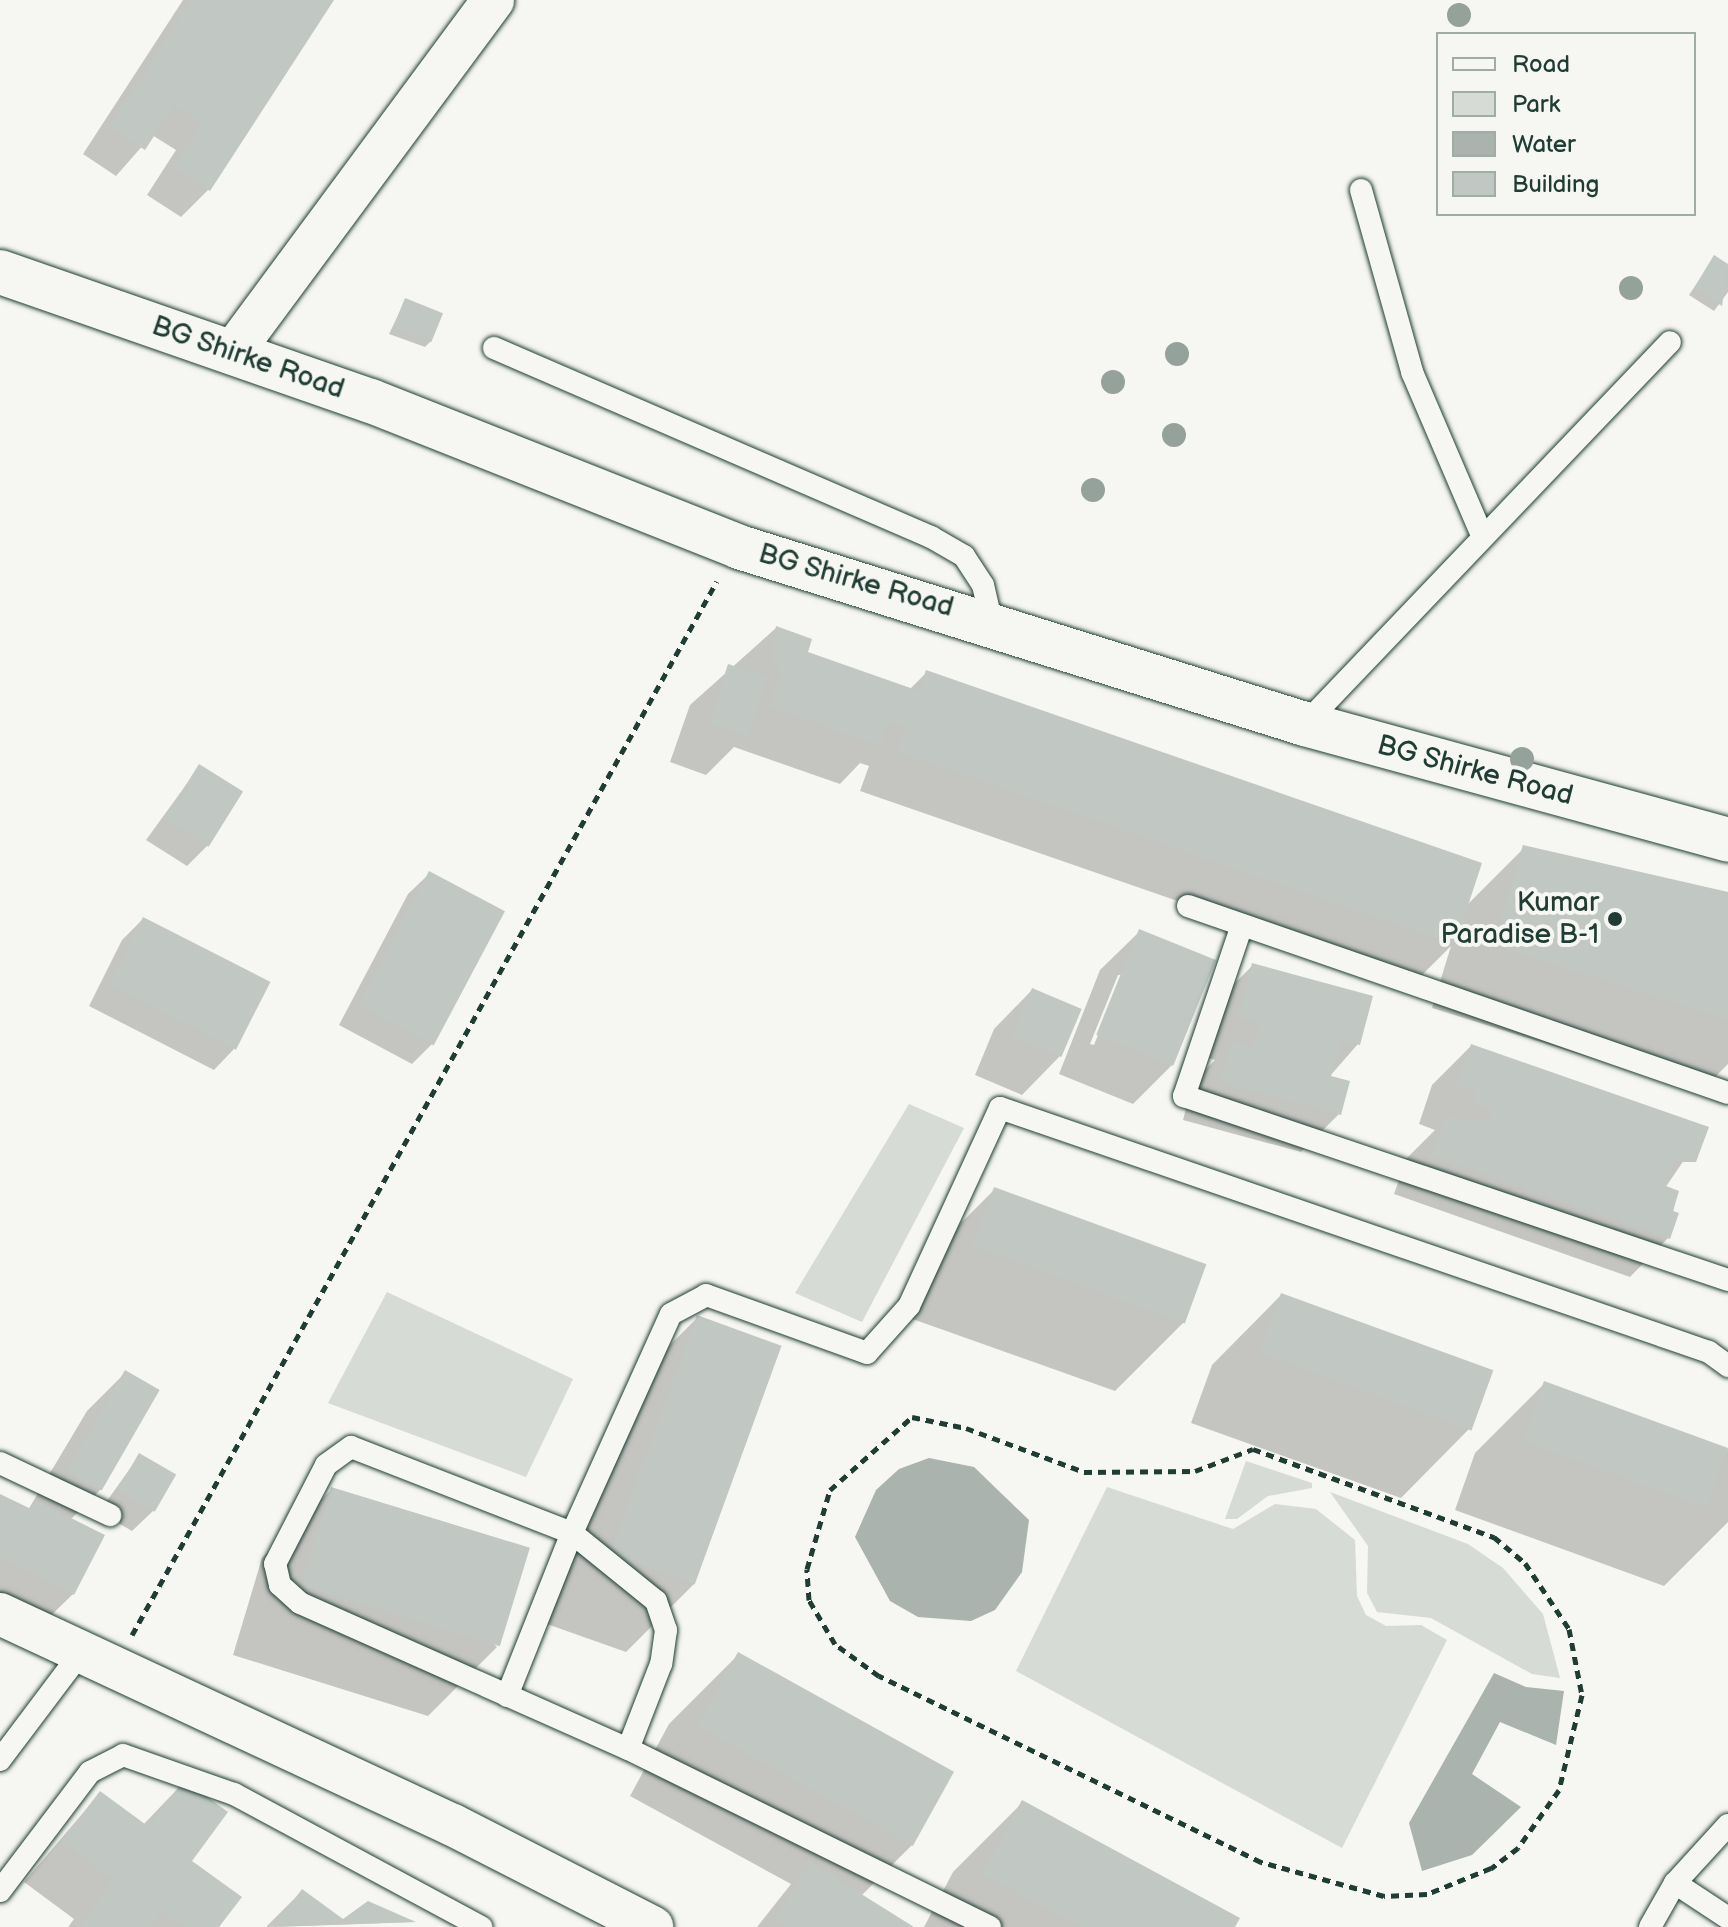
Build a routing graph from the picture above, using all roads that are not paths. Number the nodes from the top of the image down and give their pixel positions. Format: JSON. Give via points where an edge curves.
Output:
{"nodes":[{"id":1,"x":493,"y":0,"type":"edge"},
{"id":2,"x":1361,"y":190,"type":"dead end"},
{"id":3,"x":0,"y":272,"type":"edge"},
{"id":4,"x":1670,"y":342,"type":"dead end"},
{"id":5,"x":494,"y":348,"type":"dead end"},
{"id":6,"x":232,"y":353,"type":"junction"},
{"id":7,"x":1481,"y":533,"type":"junction"},
{"id":8,"x":991,"y":621,"type":"junction"},
{"id":9,"x":1305,"y":724,"type":"junction"},
{"id":10,"x":1728,"y":840,"type":"edge"},
{"id":11,"x":1188,"y":906,"type":"dead end"},
{"id":12,"x":1242,"y":925,"type":"junction"},
{"id":13,"x":1728,"y":1093,"type":"edge"},
{"id":14,"x":1728,"y":1280,"type":"edge"},
{"id":15,"x":1728,"y":1366,"type":"edge"},
{"id":16,"x":0,"y":1463,"type":"edge"},
{"id":17,"x":110,"y":1515,"type":"dead end"},
{"id":18,"x":572,"y":1533,"type":"junction"},
{"id":19,"x":0,"y":1614,"type":"edge"},
{"id":20,"x":98,"y":1659,"type":"junction"},
{"id":21,"x":507,"y":1696,"type":"junction"},
{"id":22,"x":628,"y":1749,"type":"junction"},
{"id":23,"x":0,"y":1760,"type":"edge"},
{"id":24,"x":1728,"y":1825,"type":"edge"},
{"id":25,"x":1675,"y":1883,"type":"junction"},
{"id":26,"x":0,"y":1891,"type":"edge"},
{"id":27,"x":1728,"y":1918,"type":"edge"},
{"id":28,"x":481,"y":1927,"type":"edge"},
{"id":29,"x":652,"y":1927,"type":"edge"},
{"id":30,"x":990,"y":1927,"type":"edge"},
{"id":31,"x":1650,"y":1927,"type":"edge"}],
"edges":[{"from":1,"to":6,"type":"street"},
{"from":2,"to":7,"type":"lane","via":[[1412,372]]},
{"from":3,"to":6,"type":"street","name":"BG Shirke Road"},
{"from":4,"to":7,"type":"lane","via":[[1582,439]]},
{"from":5,"to":8,"type":"lane","via":[[931,537],[964,556],[983,585]]},
{"from":6,"to":8,"type":"street","name":"BG Shirke Road","via":[[739,547]]},
{"from":7,"to":9,"type":"lane"},
{"from":8,"to":9,"type":"street","name":"BG Shirke Road"},
{"from":9,"to":10,"type":"street","name":"BG Shirke Road"},
{"from":11,"to":12,"type":"lane"},
{"from":12,"to":13,"type":"lane"},
{"from":12,"to":14,"type":"lane","via":[[1184,1096]]},
{"from":15,"to":18,"type":"lane","via":[[1709,1352],[1000,1108],[909,1306],[867,1353],[706,1295],[671,1314]]},
{"from":16,"to":17,"type":"lane"},
{"from":18,"to":21,"type":"lane"},
{"from":18,"to":21,"type":"lane","via":[[351,1447],[326,1465],[275,1564],[280,1585],[300,1603]]},
{"from":18,"to":22,"type":"lane","via":[[656,1601],[666,1630],[661,1664]]},
{"from":19,"to":20,"type":"street"},
{"from":20,"to":23,"type":"lane"},
{"from":20,"to":29,"type":"street","via":[[453,1825]]},
{"from":21,"to":22,"type":"lane"},
{"from":22,"to":30,"type":"lane"},
{"from":24,"to":25,"type":"lane"},
{"from":25,"to":27,"type":"lane"},
{"from":25,"to":31,"type":"lane"},
{"from":26,"to":28,"type":"lane","via":[[90,1772],[123,1755],[234,1794]]}]}
